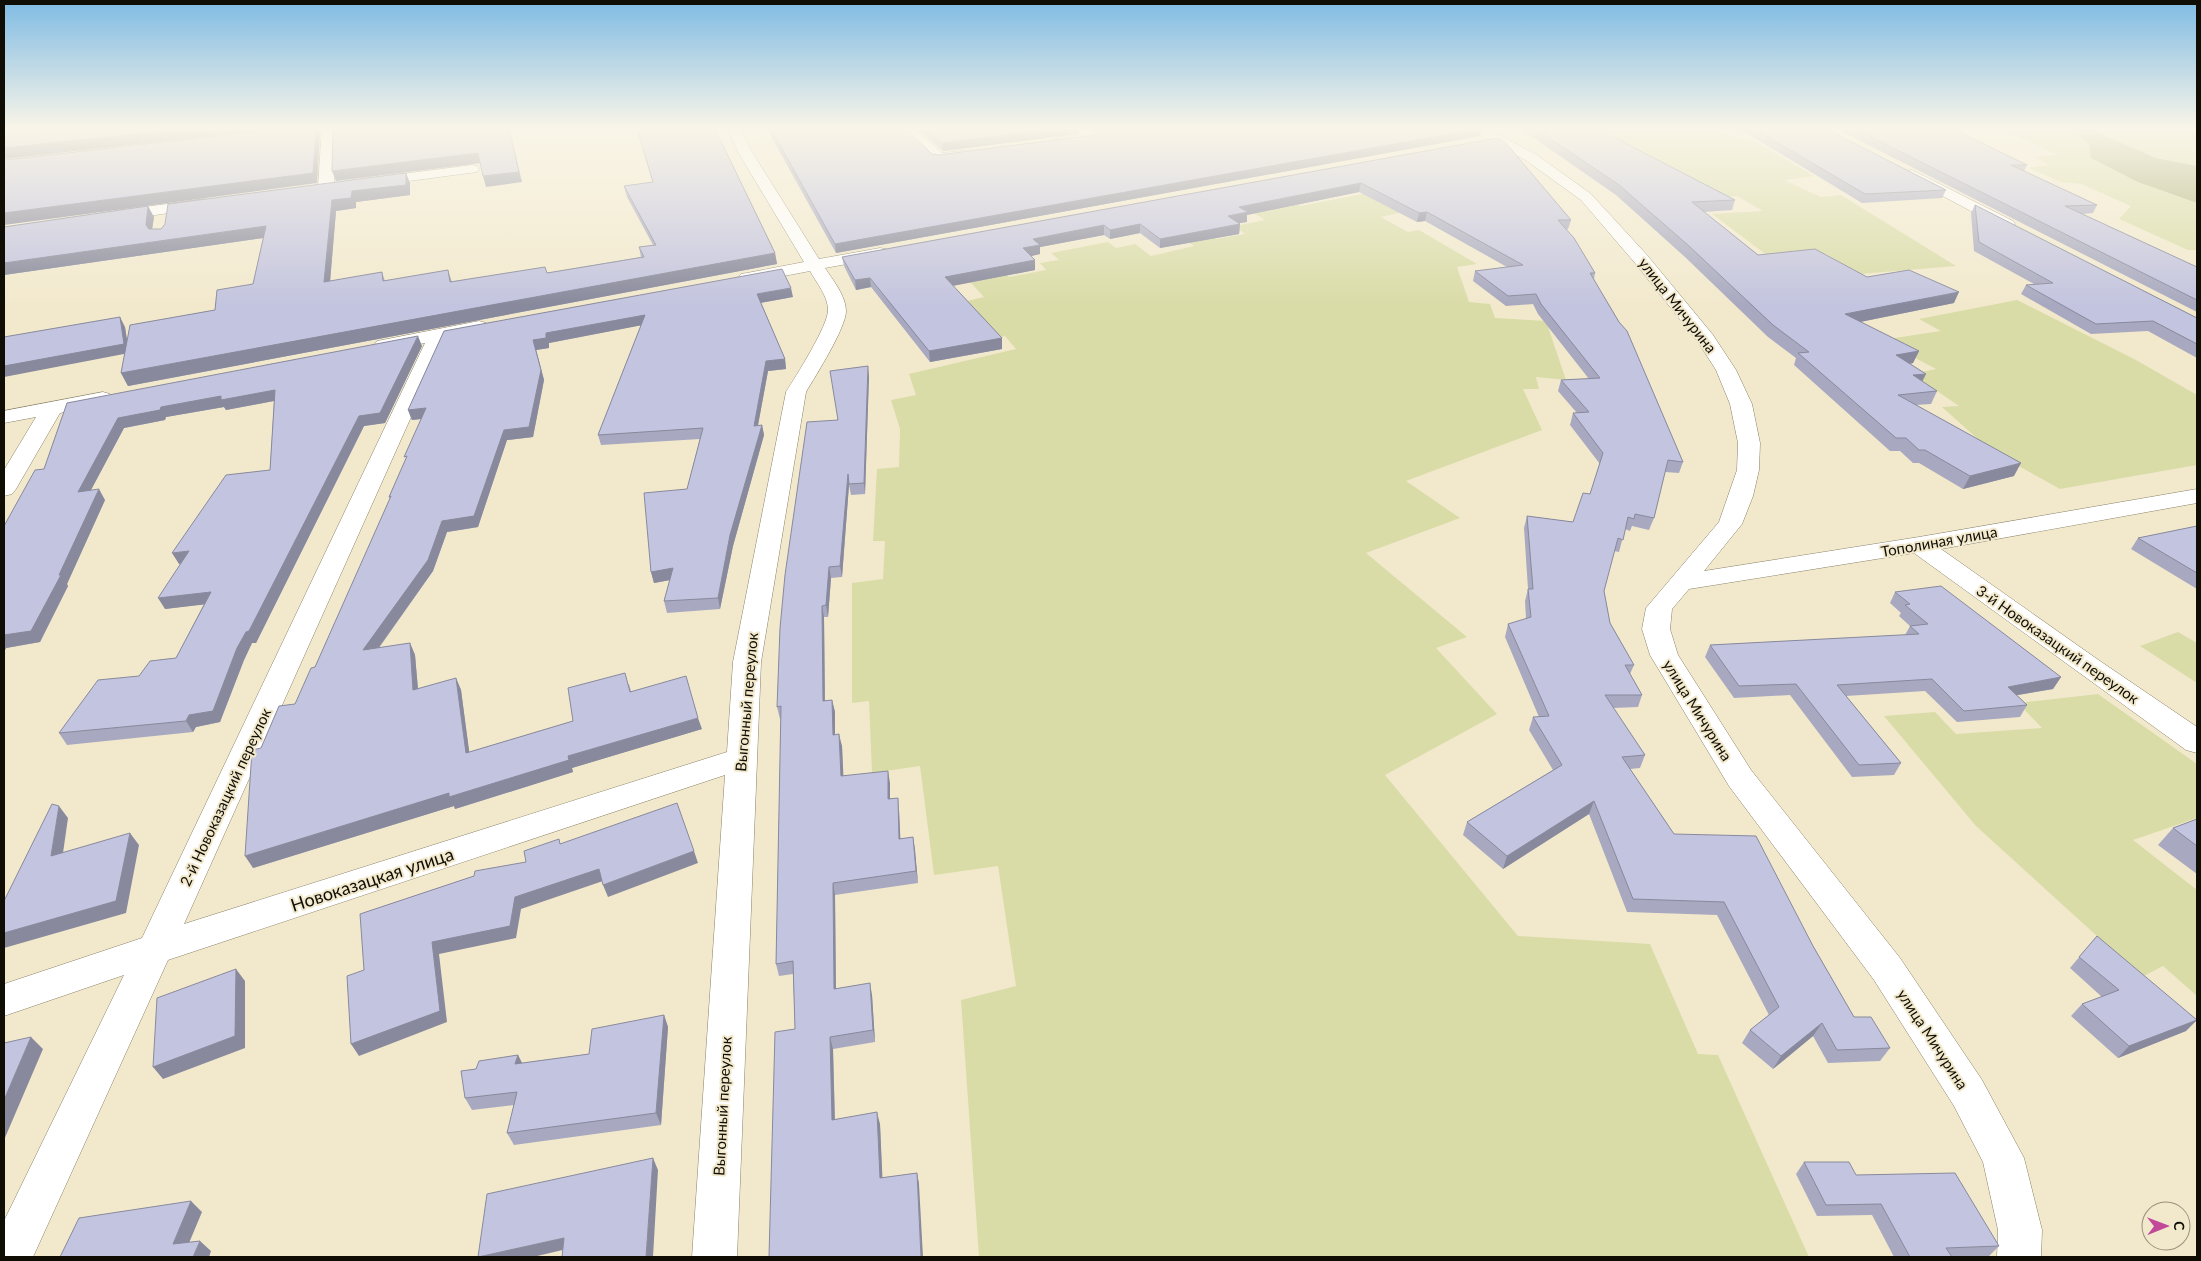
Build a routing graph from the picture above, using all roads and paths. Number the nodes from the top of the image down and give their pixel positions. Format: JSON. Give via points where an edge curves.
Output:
{"nodes":[{"id":1,"x":326,"y":188,"type":"edge"},
{"id":2,"x":767,"y":188,"type":"edge"},
{"id":3,"x":1574,"y":188,"type":"edge"},
{"id":4,"x":1939,"y":188,"type":"edge"},
{"id":5,"x":307,"y":190,"type":"edge"},
{"id":6,"x":222,"y":202,"type":"edge"},
{"id":7,"x":165,"y":209,"type":"junction"},
{"id":8,"x":98,"y":218,"type":"edge"},
{"id":9,"x":162,"y":226,"type":"edge"},
{"id":10,"x":2023,"y":232,"type":"edge"},
{"id":11,"x":893,"y":251,"type":"edge"},
{"id":12,"x":814,"y":265,"type":"junction"},
{"id":13,"x":726,"y":281,"type":"edge"},
{"id":14,"x":494,"y":324,"type":"edge"},
{"id":15,"x":438,"y":335,"type":"junction"},
{"id":16,"x":370,"y":348,"type":"edge"},
{"id":17,"x":120,"y":395,"type":"edge"},
{"id":18,"x":53,"y":407,"type":"junction"},
{"id":19,"x":4,"y":417,"type":"edge"},
{"id":20,"x":4,"y":489,"type":"edge"},
{"id":21,"x":2197,"y":496,"type":"edge"},
{"id":22,"x":1919,"y":545,"type":"junction"},
{"id":23,"x":1680,"y":583,"type":"junction"},
{"id":24,"x":2197,"y":742,"type":"edge"},
{"id":25,"x":740,"y":759,"type":"junction"},
{"id":26,"x":155,"y":949,"type":"junction"},
{"id":27,"x":4,"y":1000,"type":"edge"},
{"id":28,"x":10,"y":1257,"type":"edge"},
{"id":29,"x":714,"y":1257,"type":"edge"},
{"id":30,"x":2019,"y":1257,"type":"edge"}],
"edges":[{"from":1,"to":5,"type":"street"},
{"from":2,"to":12,"type":"street","name":"Выгонный переулок"},
{"from":3,"to":23,"type":"street","name":"улица Мичурина","via":[[1612,223],[1706,339],[1726,370],[1741,404],[1748,443],[1748,470],[1742,496],[1730,524]]},
{"from":4,"to":10,"type":"street"},
{"from":6,"to":7,"type":"street"},
{"from":7,"to":8,"type":"street"},
{"from":7,"to":9,"type":"street"},
{"from":11,"to":12,"type":"street"},
{"from":12,"to":13,"type":"street"},
{"from":12,"to":25,"type":"street","name":"Выгонный переулок","via":[[835,300],[837,310],[830,333],[796,392],[747,662]]},
{"from":14,"to":15,"type":"street"},
{"from":15,"to":16,"type":"street"},
{"from":15,"to":26,"type":"street","name":"2-й Новоказацкий переулок"},
{"from":17,"to":18,"type":"street"},
{"from":18,"to":19,"type":"street"},
{"from":18,"to":20,"type":"street"},
{"from":21,"to":22,"type":"street","name":"Тополиная улица"},
{"from":22,"to":23,"type":"street","name":"Тополиная улица"},
{"from":22,"to":24,"type":"street","name":"3-й Новоказацкий переулок"},
{"from":23,"to":30,"type":"street","name":"улица Мичурина","via":[[1660,608],[1656,629],[1664,655],[1740,778],[1887,969],[1968,1093],[2003,1158],[2020,1230]]},
{"from":25,"to":26,"type":"street","name":"Новоказацкая улица"},
{"from":25,"to":29,"type":"street","name":"Выгонный переулок"},
{"from":26,"to":27,"type":"street","name":"Новоказацкая улица"},
{"from":26,"to":28,"type":"street","name":"2-й Новоказацкий переулок"}]}
